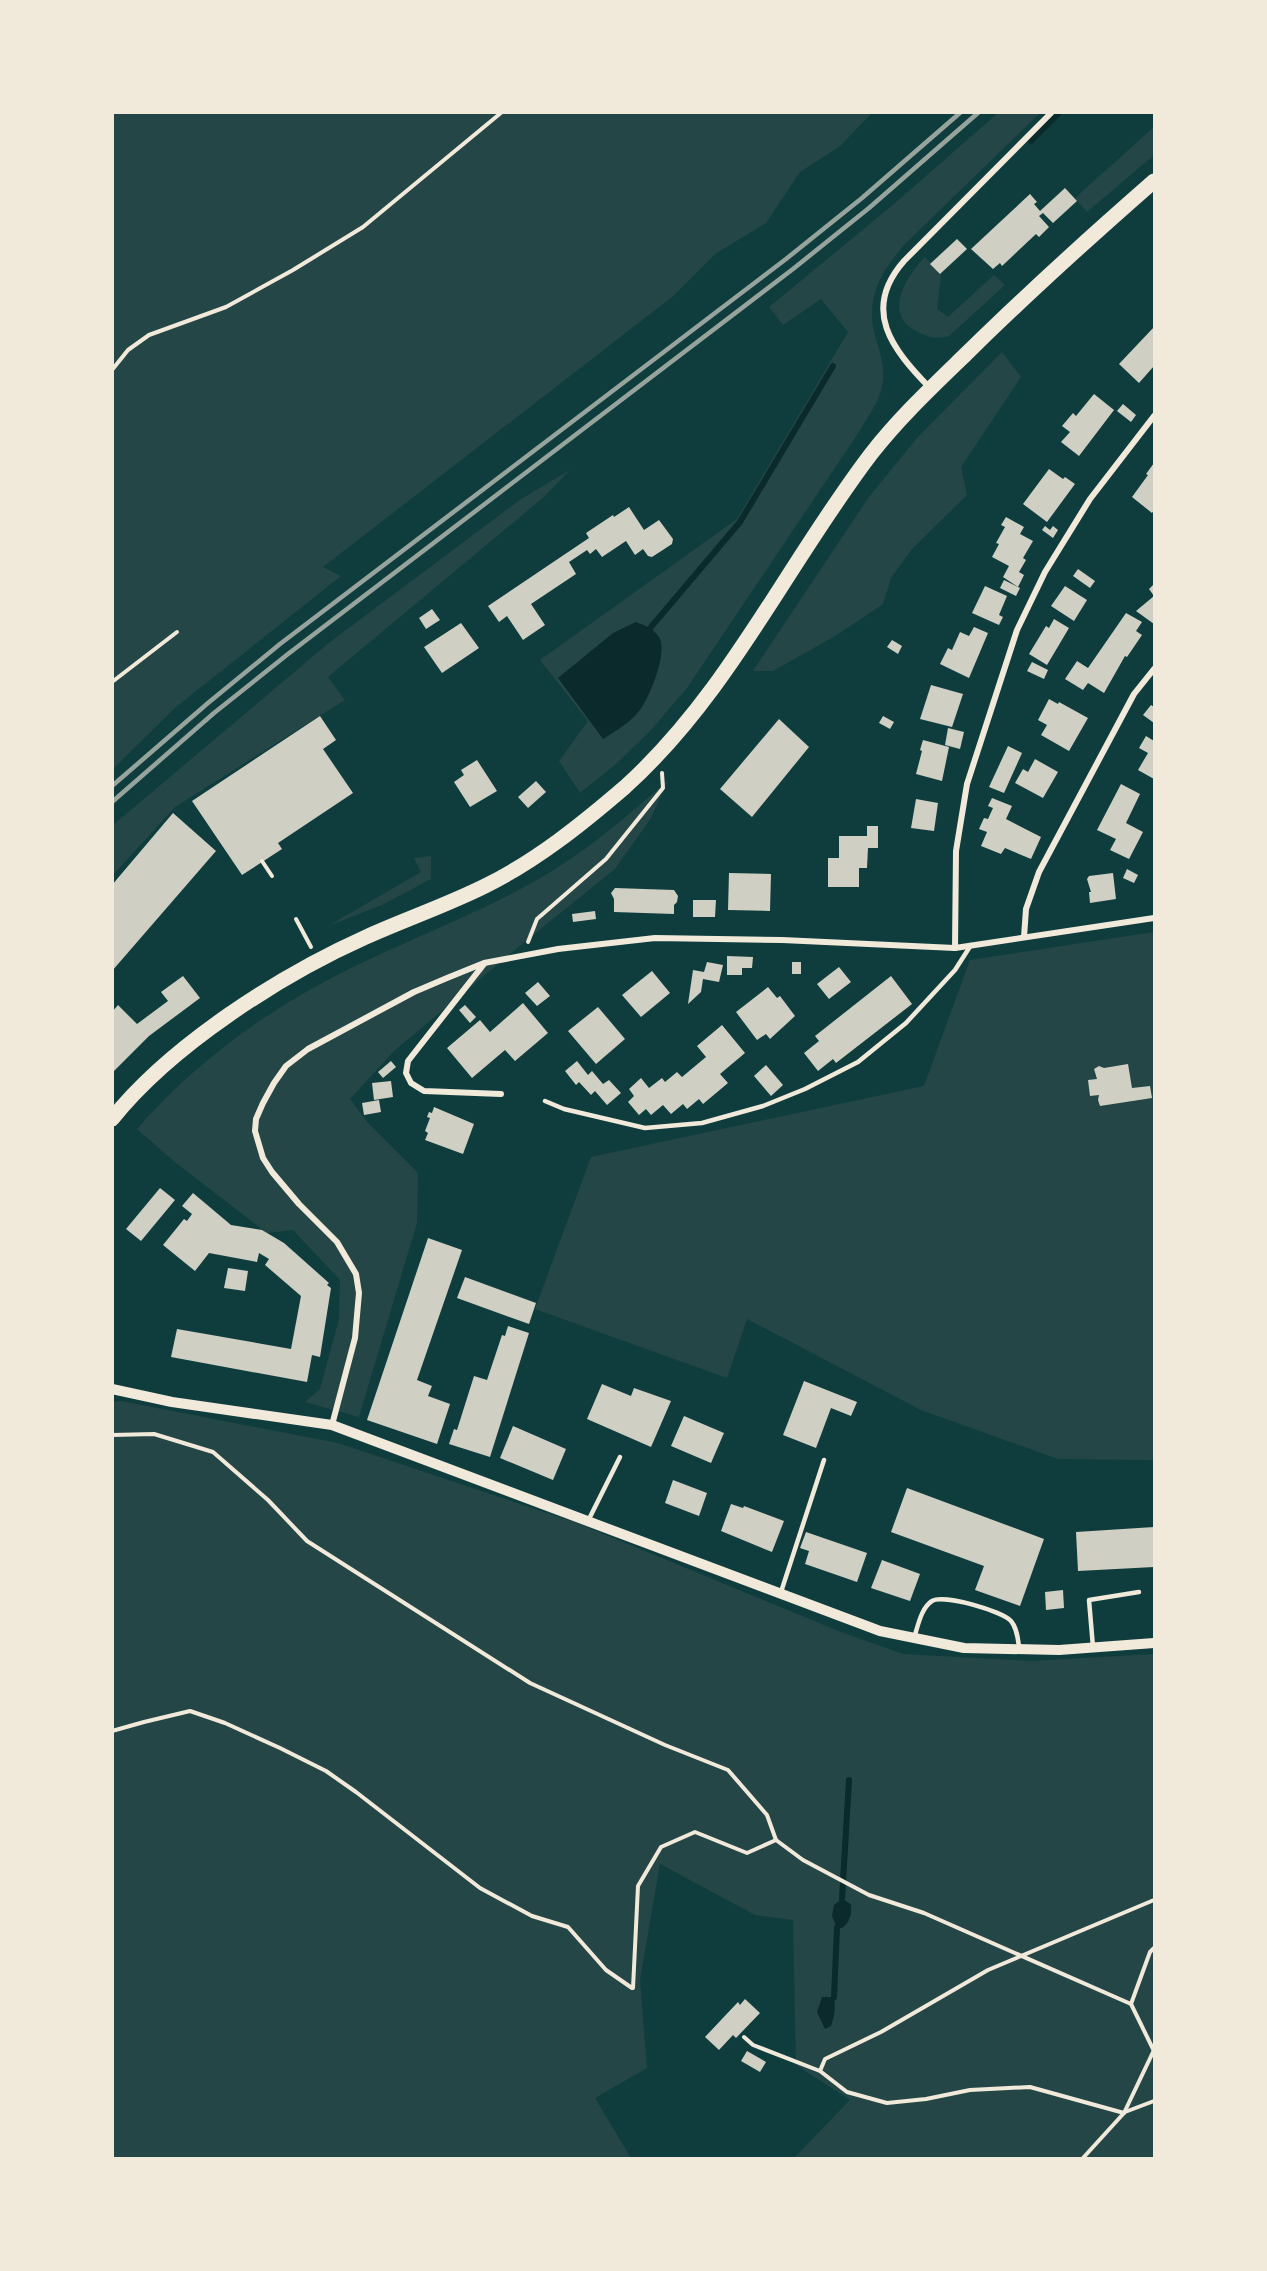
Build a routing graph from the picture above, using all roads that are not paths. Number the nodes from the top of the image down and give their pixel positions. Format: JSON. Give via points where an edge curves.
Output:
{"nodes":[{"id":1,"x":1052,"y":112,"type":"edge"},
{"id":2,"x":1155,"y":181,"type":"edge"},
{"id":3,"x":930,"y":389,"type":"junction"},
{"id":4,"x":1155,"y":417,"type":"edge"},
{"id":5,"x":1155,"y":669,"type":"edge"},
{"id":6,"x":1155,"y":918,"type":"edge"},
{"id":7,"x":1024,"y":937,"type":"junction"},
{"id":8,"x":971,"y":945,"type":"junction"},
{"id":9,"x":955,"y":948,"type":"junction"},
{"id":10,"x":484,"y":963,"type":"junction"},
{"id":11,"x":501,"y":1094,"type":"dead end"},
{"id":12,"x":545,"y":1101,"type":"dead end"},
{"id":13,"x":112,"y":1119,"type":"edge"},
{"id":14,"x":113,"y":1389,"type":"edge"},
{"id":15,"x":332,"y":1425,"type":"junction"},
{"id":16,"x":620,"y":1457,"type":"dead end"},
{"id":17,"x":824,"y":1460,"type":"dead end"},
{"id":18,"x":588,"y":1521,"type":"junction"},
{"id":19,"x":1139,"y":1592,"type":"dead end"},
{"id":20,"x":780,"y":1594,"type":"junction"},
{"id":21,"x":914,"y":1638,"type":"junction"},
{"id":22,"x":1155,"y":1643,"type":"edge"},
{"id":23,"x":1093,"y":1647,"type":"junction"},
{"id":24,"x":1019,"y":1649,"type":"junction"}],
"edges":[{"from":1,"to":3,"type":"street","via":[[904,261],[886,285],[882,303],[885,321],[903,360]]},
{"from":2,"to":3,"type":"main road"},
{"from":3,"to":13,"type":"main road","via":[[853,478],[710,694],[660,753],[599,809],[484,887],[364,938],[266,989],[183,1049],[128,1099]]},
{"from":4,"to":9,"type":"street","via":[[1090,500],[1045,572],[1017,630],[968,784],[956,851]]},
{"from":5,"to":7,"type":"street","via":[[1134,694],[1039,872],[1026,909]]},
{"from":6,"to":7,"type":"street"},
{"from":7,"to":8,"type":"street"},
{"from":8,"to":9,"type":"street"},
{"from":8,"to":12,"type":"lane","via":[[955,970],[906,1023],[858,1062],[763,1106],[702,1123],[645,1128]]},
{"from":9,"to":10,"type":"street","via":[[655,938],[524,954]]},
{"from":10,"to":11,"type":"street","via":[[408,1061],[406,1073],[411,1083],[424,1091]]},
{"from":10,"to":15,"type":"street","via":[[414,992],[308,1049],[286,1066],[256,1119],[257,1142],[272,1172],[337,1242],[356,1274],[359,1293],[355,1338]]},
{"from":14,"to":15,"type":"street","via":[[172,1402]]},
{"from":15,"to":18,"type":"street"},
{"from":16,"to":18,"type":"lane"},
{"from":17,"to":20,"type":"lane"},
{"from":18,"to":20,"type":"street"},
{"from":19,"to":23,"type":"lane","via":[[1089,1599]]},
{"from":20,"to":21,"type":"street","via":[[880,1631]]},
{"from":21,"to":24,"type":"street","via":[[964,1648]]},
{"from":21,"to":24,"type":"lane","via":[[924,1609],[935,1599],[942,1599],[1004,1616],[1014,1626]]},
{"from":22,"to":23,"type":"street"},
{"from":23,"to":24,"type":"street"}]}
